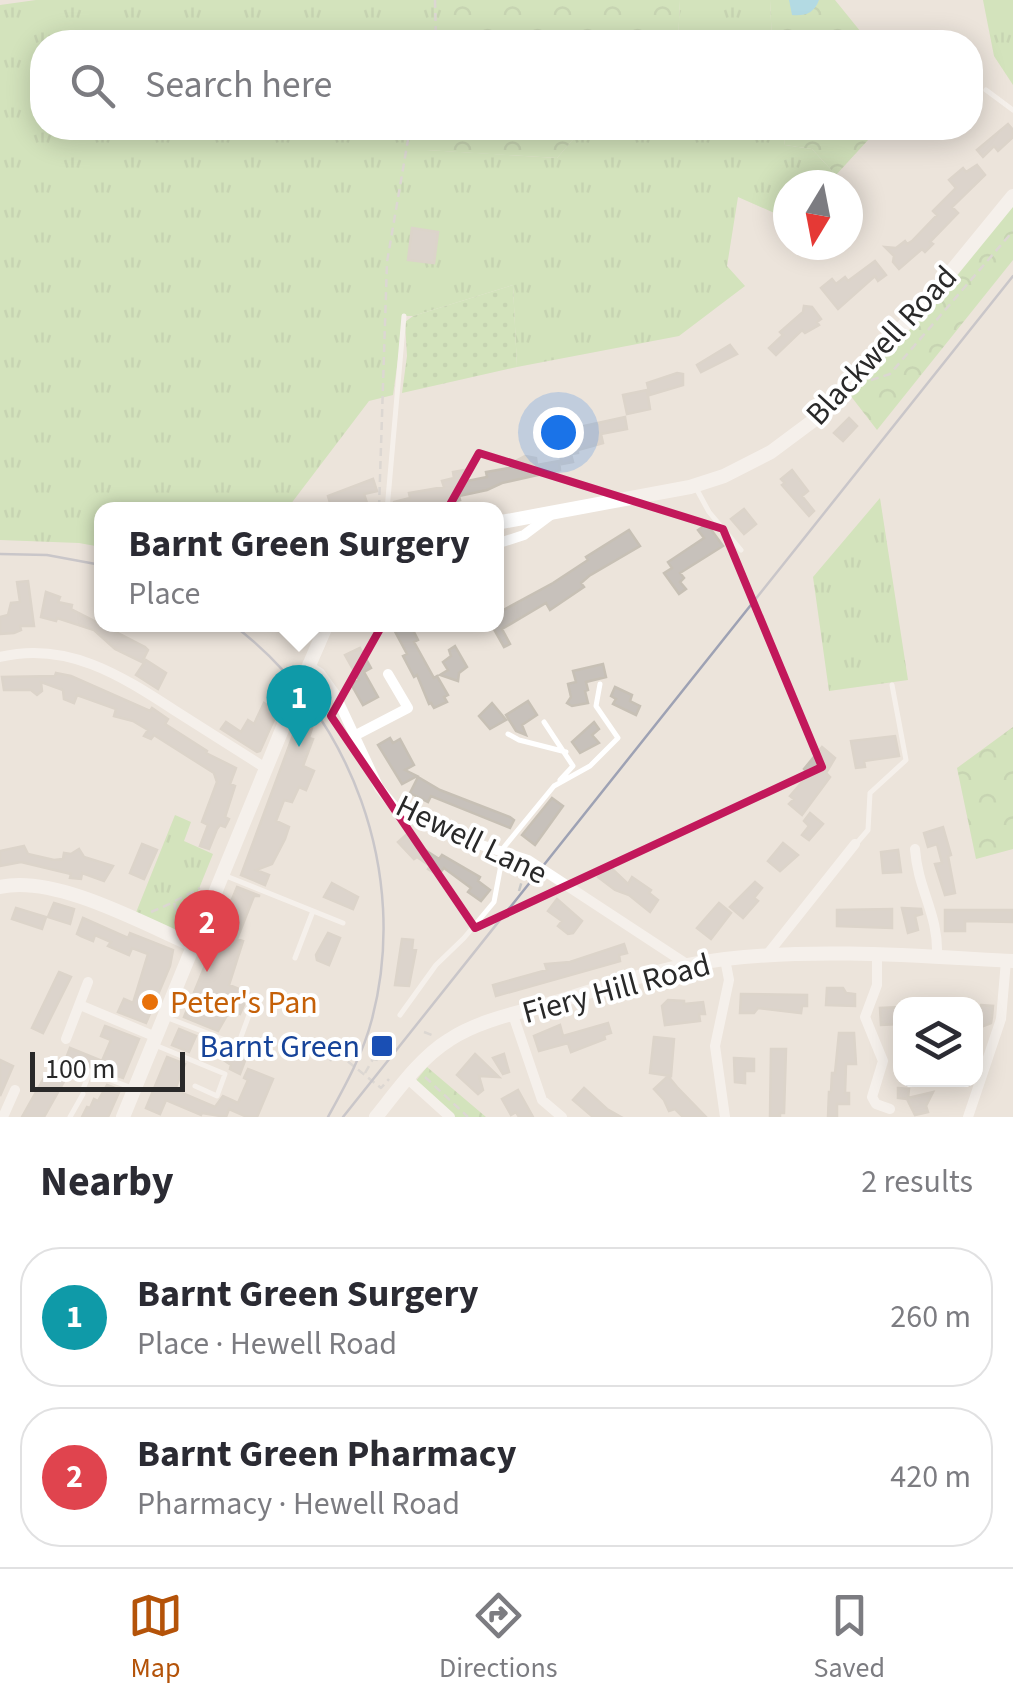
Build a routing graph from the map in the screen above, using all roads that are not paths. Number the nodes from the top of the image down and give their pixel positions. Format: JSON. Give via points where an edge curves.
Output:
{"nodes":[{"id":1,"x":986,"y":90,"type":"dead end"},
{"id":2,"x":1013,"y":110,"type":"edge"},
{"id":3,"x":1013,"y":196,"type":"edge"},
{"id":4,"x":404,"y":316,"type":"dead end"},
{"id":5,"x":694,"y":485,"type":"junction"},
{"id":6,"x":388,"y":502,"type":"edge"},
{"id":7,"x":557,"y":510,"type":"junction"},
{"id":8,"x":504,"y":520,"type":"edge"},
{"id":9,"x":504,"y":541,"type":"edge"},
{"id":10,"x":741,"y":550,"type":"dead end"},
{"id":11,"x":324,"y":632,"type":"edge"},
{"id":12,"x":0,"y":657,"type":"edge"},
{"id":13,"x":307,"y":671,"type":"joint"},
{"id":14,"x":388,"y":674,"type":"dead end"},
{"id":15,"x":600,"y":684,"type":"dead end"},
{"id":16,"x":892,"y":685,"type":"dead end"},
{"id":17,"x":297,"y":692,"type":"dead end"},
{"id":18,"x":544,"y":722,"type":"dead end"},
{"id":19,"x":508,"y":734,"type":"dead end"},
{"id":20,"x":356,"y":735,"type":"junction"},
{"id":21,"x":566,"y":752,"type":"junction"},
{"id":22,"x":266,"y":769,"type":"junction"},
{"id":23,"x":554,"y":786,"type":"junction"},
{"id":24,"x":855,"y":844,"type":"joint"},
{"id":25,"x":915,"y":849,"type":"dead end"},
{"id":26,"x":501,"y":853,"type":"junction"},
{"id":27,"x":224,"y":875,"type":"junction"},
{"id":28,"x":0,"y":887,"type":"edge"},
{"id":29,"x":314,"y":911,"type":"junction"},
{"id":30,"x":344,"y":923,"type":"dead end"},
{"id":31,"x":195,"y":946,"type":"junction"},
{"id":32,"x":877,"y":955,"type":"junction"},
{"id":33,"x":766,"y":956,"type":"junction"},
{"id":34,"x":937,"y":957,"type":"junction"},
{"id":35,"x":294,"y":958,"type":"dead end"},
{"id":36,"x":726,"y":959,"type":"junction"},
{"id":37,"x":1009,"y":961,"type":"edge"},
{"id":38,"x":688,"y":965,"type":"junction"},
{"id":39,"x":88,"y":982,"type":"dead end"},
{"id":40,"x":256,"y":996,"type":"dead end"},
{"id":41,"x":80,"y":1005,"type":"junction"},
{"id":42,"x":400,"y":1015,"type":"dead end"},
{"id":43,"x":513,"y":1015,"type":"junction"},
{"id":44,"x":165,"y":1016,"type":"junction"},
{"id":45,"x":66,"y":1039,"type":"dead end"},
{"id":46,"x":155,"y":1041,"type":"junction"},
{"id":47,"x":412,"y":1074,"type":"junction"},
{"id":48,"x":195,"y":1086,"type":"dead end"},
{"id":49,"x":134,"y":1089,"type":"junction"},
{"id":50,"x":15,"y":1090,"type":"dead end"},
{"id":51,"x":890,"y":1109,"type":"dead end"},
{"id":52,"x":3,"y":1117,"type":"edge"},
{"id":53,"x":70,"y":1117,"type":"edge"},
{"id":54,"x":123,"y":1117,"type":"edge"},
{"id":55,"x":376,"y":1117,"type":"edge"},
{"id":56,"x":450,"y":1117,"type":"edge"},
{"id":57,"x":562,"y":1117,"type":"edge"},
{"id":58,"x":726,"y":1117,"type":"edge"},
{"id":59,"x":968,"y":1117,"type":"edge"}],
"edges":[{"from":1,"to":2,"type":"lane"},
{"from":3,"to":5,"type":"street","name":"Blackwell Road","via":[[822,414],[771,452]]},
{"from":4,"to":6,"type":"lane"},
{"from":5,"to":7,"type":"street","name":"Blackwell Road"},
{"from":5,"to":10,"type":"lane"},
{"from":7,"to":8,"type":"street","name":"Blackwell Road"},
{"from":7,"to":9,"type":"street"},
{"from":11,"to":13,"type":"street"},
{"from":12,"to":22,"type":"street","via":[[41,651],[98,665]]},
{"from":13,"to":20,"type":"street","name":"Hewell Lane","via":[[320,673]]},
{"from":14,"to":20,"type":"street","via":[[408,708]]},
{"from":15,"to":23,"type":"lane","via":[[596,706],[618,738],[590,766]]},
{"from":16,"to":24,"type":"lane","via":[[906,760],[870,793],[868,830]]},
{"from":17,"to":22,"type":"street"},
{"from":18,"to":21,"type":"lane"},
{"from":19,"to":21,"type":"lane"},
{"from":20,"to":26,"type":"street","name":"Hewell Lane","via":[[394,806]]},
{"from":21,"to":23,"type":"lane","via":[[573,766]]},
{"from":22,"to":27,"type":"street"},
{"from":23,"to":26,"type":"lane"},
{"from":24,"to":33,"type":"street"},
{"from":25,"to":34,"type":"street","via":[[917,877],[938,930]]},
{"from":26,"to":38,"type":"street","name":"Hewell Lane","via":[[555,879]]},
{"from":26,"to":42,"type":"lane","via":[[494,902]]},
{"from":27,"to":29,"type":"lane"},
{"from":27,"to":31,"type":"street"},
{"from":28,"to":31,"type":"street","via":[[53,891]]},
{"from":29,"to":30,"type":"lane"},
{"from":29,"to":35,"type":"lane"},
{"from":31,"to":44,"type":"street"},
{"from":32,"to":33,"type":"street","name":"Fiery Hill Road"},
{"from":32,"to":34,"type":"street","name":"Fiery Hill Road"},
{"from":32,"to":51,"type":"street","via":[[877,984],[866,1017],[882,1061],[872,1097]]},
{"from":33,"to":36,"type":"street","name":"Fiery Hill Road"},
{"from":34,"to":37,"type":"street","name":"Fiery Hill Road"},
{"from":36,"to":38,"type":"street","name":"Fiery Hill Road"},
{"from":36,"to":58,"type":"street","via":[[729,980],[714,1046]]},
{"from":37,"to":59,"type":"street","via":[[1001,1018]]},
{"from":38,"to":43,"type":"street","name":"Fiery Hill Road"},
{"from":39,"to":41,"type":"street"},
{"from":40,"to":44,"type":"lane","via":[[238,1044]]},
{"from":41,"to":45,"type":"street"},
{"from":41,"to":46,"type":"street"},
{"from":43,"to":47,"type":"street","name":"Fiery Hill Road","via":[[447,1040]]},
{"from":43,"to":57,"type":"street","via":[[542,1100]]},
{"from":44,"to":46,"type":"street"},
{"from":46,"to":48,"type":"lane","via":[[225,1074],[216,1096]]},
{"from":46,"to":49,"type":"street"},
{"from":47,"to":55,"type":"street","name":"Fiery Hill Road"},
{"from":47,"to":56,"type":"street"},
{"from":49,"to":53,"type":"lane","via":[[90,1072]]},
{"from":49,"to":54,"type":"street"},
{"from":50,"to":52,"type":"street"}]}
